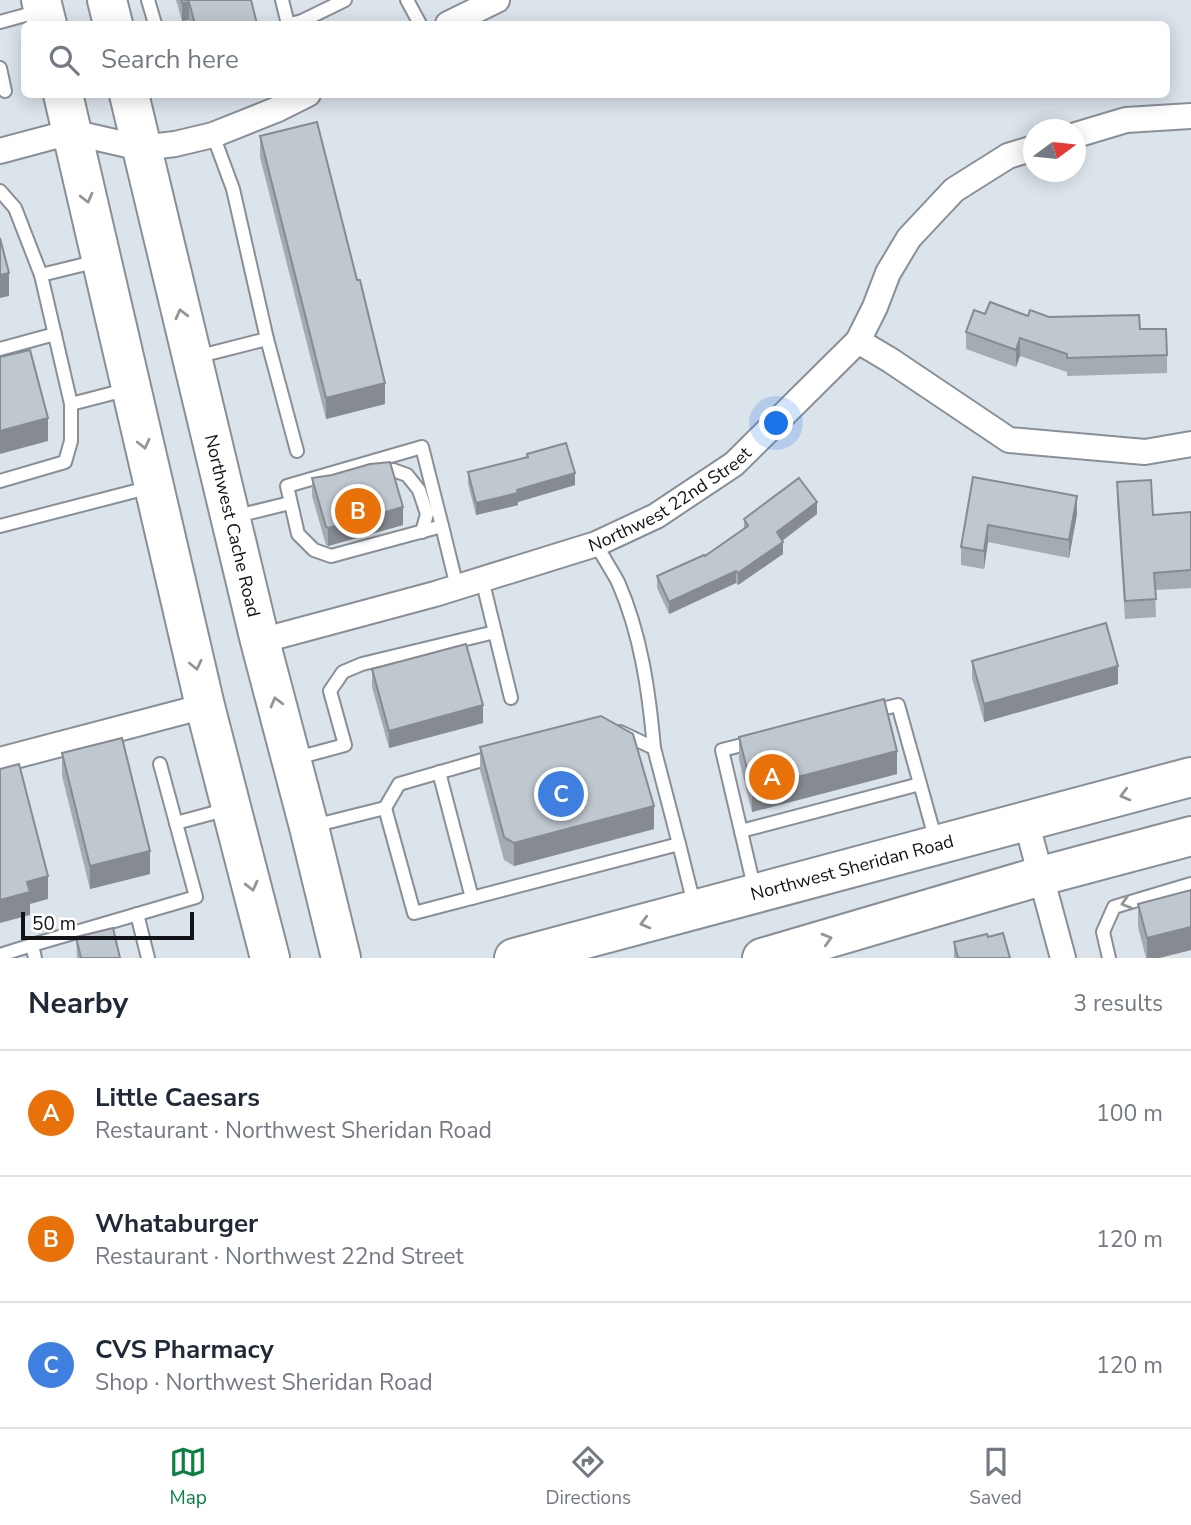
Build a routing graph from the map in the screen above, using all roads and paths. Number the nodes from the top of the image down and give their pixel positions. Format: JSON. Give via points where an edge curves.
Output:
{"nodes":[{"id":1,"x":107,"y":0,"type":"edge"},
{"id":2,"x":148,"y":0,"type":"edge"},
{"id":3,"x":282,"y":0,"type":"edge"},
{"id":4,"x":345,"y":0,"type":"edge"},
{"id":5,"x":407,"y":0,"type":"edge"},
{"id":6,"x":497,"y":0,"type":"edge"},
{"id":7,"x":44,"y":11,"type":"edge"},
{"id":8,"x":112,"y":21,"type":"edge"},
{"id":9,"x":154,"y":21,"type":"edge"},
{"id":10,"x":289,"y":21,"type":"edge"},
{"id":11,"x":304,"y":21,"type":"edge"},
{"id":12,"x":418,"y":21,"type":"edge"},
{"id":13,"x":454,"y":21,"type":"edge"},
{"id":14,"x":0,"y":22,"type":"edge"},
{"id":15,"x":0,"y":68,"type":"edge"},
{"id":16,"x":5,"y":91,"type":"dead end"},
{"id":17,"x":64,"y":98,"type":"edge"},
{"id":18,"x":130,"y":98,"type":"edge"},
{"id":19,"x":300,"y":98,"type":"edge"},
{"id":20,"x":1191,"y":116,"type":"edge"},
{"id":21,"x":71,"y":132,"type":"junction"},
{"id":22,"x":1086,"y":132,"type":"edge"},
{"id":23,"x":213,"y":135,"type":"junction"},
{"id":24,"x":141,"y":148,"type":"junction"},
{"id":25,"x":0,"y":151,"type":"edge"},
{"id":26,"x":1023,"y":151,"type":"edge"},
{"id":27,"x":0,"y":191,"type":"edge"},
{"id":28,"x":102,"y":260,"type":"junction"},
{"id":29,"x":41,"y":275,"type":"junction"},
{"id":30,"x":55,"y":334,"type":"junction"},
{"id":31,"x":267,"y":339,"type":"junction"},
{"id":32,"x":858,"y":341,"type":"junction"},
{"id":33,"x":0,"y":349,"type":"edge"},
{"id":34,"x":192,"y":358,"type":"junction"},
{"id":35,"x":131,"y":388,"type":"junction"},
{"id":36,"x":71,"y":404,"type":"junction"},
{"id":37,"x":1191,"y":444,"type":"edge"},
{"id":38,"x":297,"y":451,"type":"dead end"},
{"id":39,"x":0,"y":481,"type":"edge"},
{"id":40,"x":303,"y":482,"type":"junction"},
{"id":41,"x":154,"y":486,"type":"junction"},
{"id":42,"x":290,"y":503,"type":"junction"},
{"id":43,"x":231,"y":518,"type":"junction"},
{"id":44,"x":0,"y":526,"type":"edge"},
{"id":45,"x":442,"y":526,"type":"junction"},
{"id":46,"x":422,"y":532,"type":"junction"},
{"id":47,"x":596,"y":544,"type":"junction"},
{"id":48,"x":482,"y":579,"type":"junction"},
{"id":49,"x":457,"y":587,"type":"junction"},
{"id":50,"x":495,"y":632,"type":"junction"},
{"id":51,"x":260,"y":641,"type":"junction"},
{"id":52,"x":511,"y":698,"type":"dead end"},
{"id":53,"x":205,"y":706,"type":"junction"},
{"id":54,"x":860,"y":714,"type":"edge"},
{"id":55,"x":606,"y":726,"type":"edge"},
{"id":56,"x":772,"y":737,"type":"edge"},
{"id":57,"x":654,"y":748,"type":"junction"},
{"id":58,"x":503,"y":754,"type":"edge"},
{"id":59,"x":291,"y":760,"type":"junction"},
{"id":60,"x":0,"y":761,"type":"edge"},
{"id":61,"x":160,"y":764,"type":"dead end"},
{"id":62,"x":439,"y":772,"type":"junction"},
{"id":63,"x":1191,"y":777,"type":"edge"},
{"id":64,"x":920,"y":784,"type":"junction"},
{"id":65,"x":232,"y":808,"type":"junction"},
{"id":66,"x":385,"y":808,"type":"junction"},
{"id":67,"x":1026,"y":821,"type":"junction"},
{"id":68,"x":176,"y":823,"type":"junction"},
{"id":69,"x":309,"y":827,"type":"junction"},
{"id":70,"x":741,"y":831,"type":"junction"},
{"id":71,"x":1191,"y":836,"type":"edge"},
{"id":72,"x":679,"y":844,"type":"junction"},
{"id":73,"x":937,"y":845,"type":"junction"},
{"id":74,"x":1041,"y":876,"type":"junction"},
{"id":75,"x":1191,"y":884,"type":"edge"},
{"id":76,"x":756,"y":893,"type":"junction"},
{"id":77,"x":472,"y":898,"type":"junction"},
{"id":78,"x":695,"y":909,"type":"junction"},
{"id":79,"x":137,"y":914,"type":"junction"},
{"id":80,"x":34,"y":951,"type":"edge"},
{"id":81,"x":0,"y":955,"type":"edge"},
{"id":82,"x":148,"y":958,"type":"edge"},
{"id":83,"x":270,"y":958,"type":"edge"},
{"id":84,"x":341,"y":958,"type":"edge"},
{"id":85,"x":514,"y":958,"type":"edge"},
{"id":86,"x":763,"y":958,"type":"edge"},
{"id":87,"x":1063,"y":958,"type":"edge"},
{"id":88,"x":1110,"y":958,"type":"edge"}],
"edges":[{"from":1,"to":8,"type":"main road"},
{"from":2,"to":9,"type":"lane"},
{"from":3,"to":10,"type":"lane"},
{"from":4,"to":11,"type":"lane"},
{"from":5,"to":12,"type":"lane"},
{"from":6,"to":13,"type":"street"},
{"from":7,"to":14,"type":"lane"},
{"from":15,"to":16,"type":"lane"},
{"from":17,"to":21,"type":"main road"},
{"from":18,"to":24,"type":"main road","name":"Northwest Cache Road"},
{"from":19,"to":23,"type":"street"},
{"from":20,"to":22,"type":"street","via":[[1126,120]]},
{"from":21,"to":24,"type":"street"},
{"from":21,"to":25,"type":"street"},
{"from":21,"to":28,"type":"main road","one_way":true},
{"from":23,"to":24,"type":"street"},
{"from":23,"to":31,"type":"lane","via":[[233,189]]},
{"from":34,"to":24,"type":"main road","name":"Northwest Cache Road","one_way":true},
{"from":26,"to":32,"type":"street","name":"Northwest 22nd Street","via":[[954,190],[909,238]]},
{"from":27,"to":29,"type":"lane","via":[[15,208]]},
{"from":28,"to":29,"type":"lane"},
{"from":28,"to":35,"type":"main road"},
{"from":29,"to":30,"type":"lane"},
{"from":30,"to":33,"type":"lane"},
{"from":30,"to":36,"type":"lane"},
{"from":31,"to":34,"type":"lane"},
{"from":31,"to":38,"type":"lane"},
{"from":32,"to":37,"type":"street","via":[[1009,440],[1145,452]]},
{"from":32,"to":47,"type":"street","name":"Northwest 22nd Street","via":[[734,464],[656,516]]},
{"from":34,"to":43,"type":"main road","name":"Northwest Cache Road"},
{"from":35,"to":36,"type":"lane"},
{"from":35,"to":41,"type":"main road","one_way":true},
{"from":36,"to":39,"type":"lane","via":[[71,441],[65,462]]},
{"from":40,"to":42,"type":"lane","via":[[287,486]]},
{"from":40,"to":45,"type":"lane","via":[[422,447]]},
{"from":40,"to":46,"type":"lane","via":[[327,485],[393,470],[407,475],[419,490],[427,514]]},
{"from":41,"to":44,"type":"lane"},
{"from":41,"to":53,"type":"main road","one_way":true},
{"from":42,"to":43,"type":"lane"},
{"from":42,"to":46,"type":"lane","via":[[298,534],[314,550],[331,556]]},
{"from":43,"to":51,"type":"main road","name":"Northwest Cache Road"},
{"from":45,"to":46,"type":"lane"},
{"from":45,"to":49,"type":"lane"},
{"from":47,"to":48,"type":"street","name":"Northwest 22nd Street"},
{"from":47,"to":57,"type":"lane","via":[[618,583],[631,620],[643,663]]},
{"from":48,"to":49,"type":"street","name":"Northwest 22nd Street"},
{"from":48,"to":50,"type":"lane"},
{"from":49,"to":51,"type":"street","name":"Northwest 22nd Street"},
{"from":50,"to":52,"type":"lane"},
{"from":50,"to":59,"type":"lane","via":[[343,672],[330,691],[345,746]]},
{"from":59,"to":51,"type":"main road","name":"Northwest Cache Road","one_way":true},
{"from":53,"to":60,"type":"street"},
{"from":53,"to":65,"type":"main road"},
{"from":54,"to":64,"type":"lane","via":[[898,705]]},
{"from":55,"to":57,"type":"lane"},
{"from":56,"to":70,"type":"lane","via":[[722,750]]},
{"from":57,"to":72,"type":"lane"},
{"from":58,"to":62,"type":"lane"},
{"from":59,"to":69,"type":"main road","name":"Northwest Cache Road"},
{"from":61,"to":68,"type":"lane"},
{"from":62,"to":66,"type":"lane","via":[[399,784]]},
{"from":62,"to":77,"type":"lane"},
{"from":63,"to":67,"type":"main road","name":"Northwest Sheridan Road","one_way":true},
{"from":64,"to":70,"type":"lane"},
{"from":64,"to":73,"type":"lane"},
{"from":65,"to":68,"type":"lane"},
{"from":65,"to":83,"type":"main road","one_way":true},
{"from":66,"to":69,"type":"lane"},
{"from":66,"to":77,"type":"lane","via":[[414,913]]},
{"from":67,"to":73,"type":"main road","name":"Northwest Sheridan Road"},
{"from":67,"to":74,"type":"street"},
{"from":68,"to":79,"type":"lane","via":[[196,897]]},
{"from":69,"to":84,"type":"main road","name":"Northwest Cache Road"},
{"from":70,"to":76,"type":"lane"},
{"from":71,"to":74,"type":"main road"},
{"from":72,"to":77,"type":"lane"},
{"from":72,"to":78,"type":"lane"},
{"from":73,"to":76,"type":"main road","name":"Northwest Sheridan Road"},
{"from":86,"to":74,"type":"main road","one_way":true},
{"from":74,"to":87,"type":"street"},
{"from":75,"to":88,"type":"lane","one_way":true,"via":[[1114,907],[1103,932]]},
{"from":76,"to":78,"type":"main road","name":"Northwest Sheridan Road"},
{"from":78,"to":85,"type":"main road","name":"Northwest Sheridan Road","one_way":true},
{"from":79,"to":80,"type":"lane"},
{"from":79,"to":82,"type":"lane"},
{"from":80,"to":81,"type":"lane"}]}
